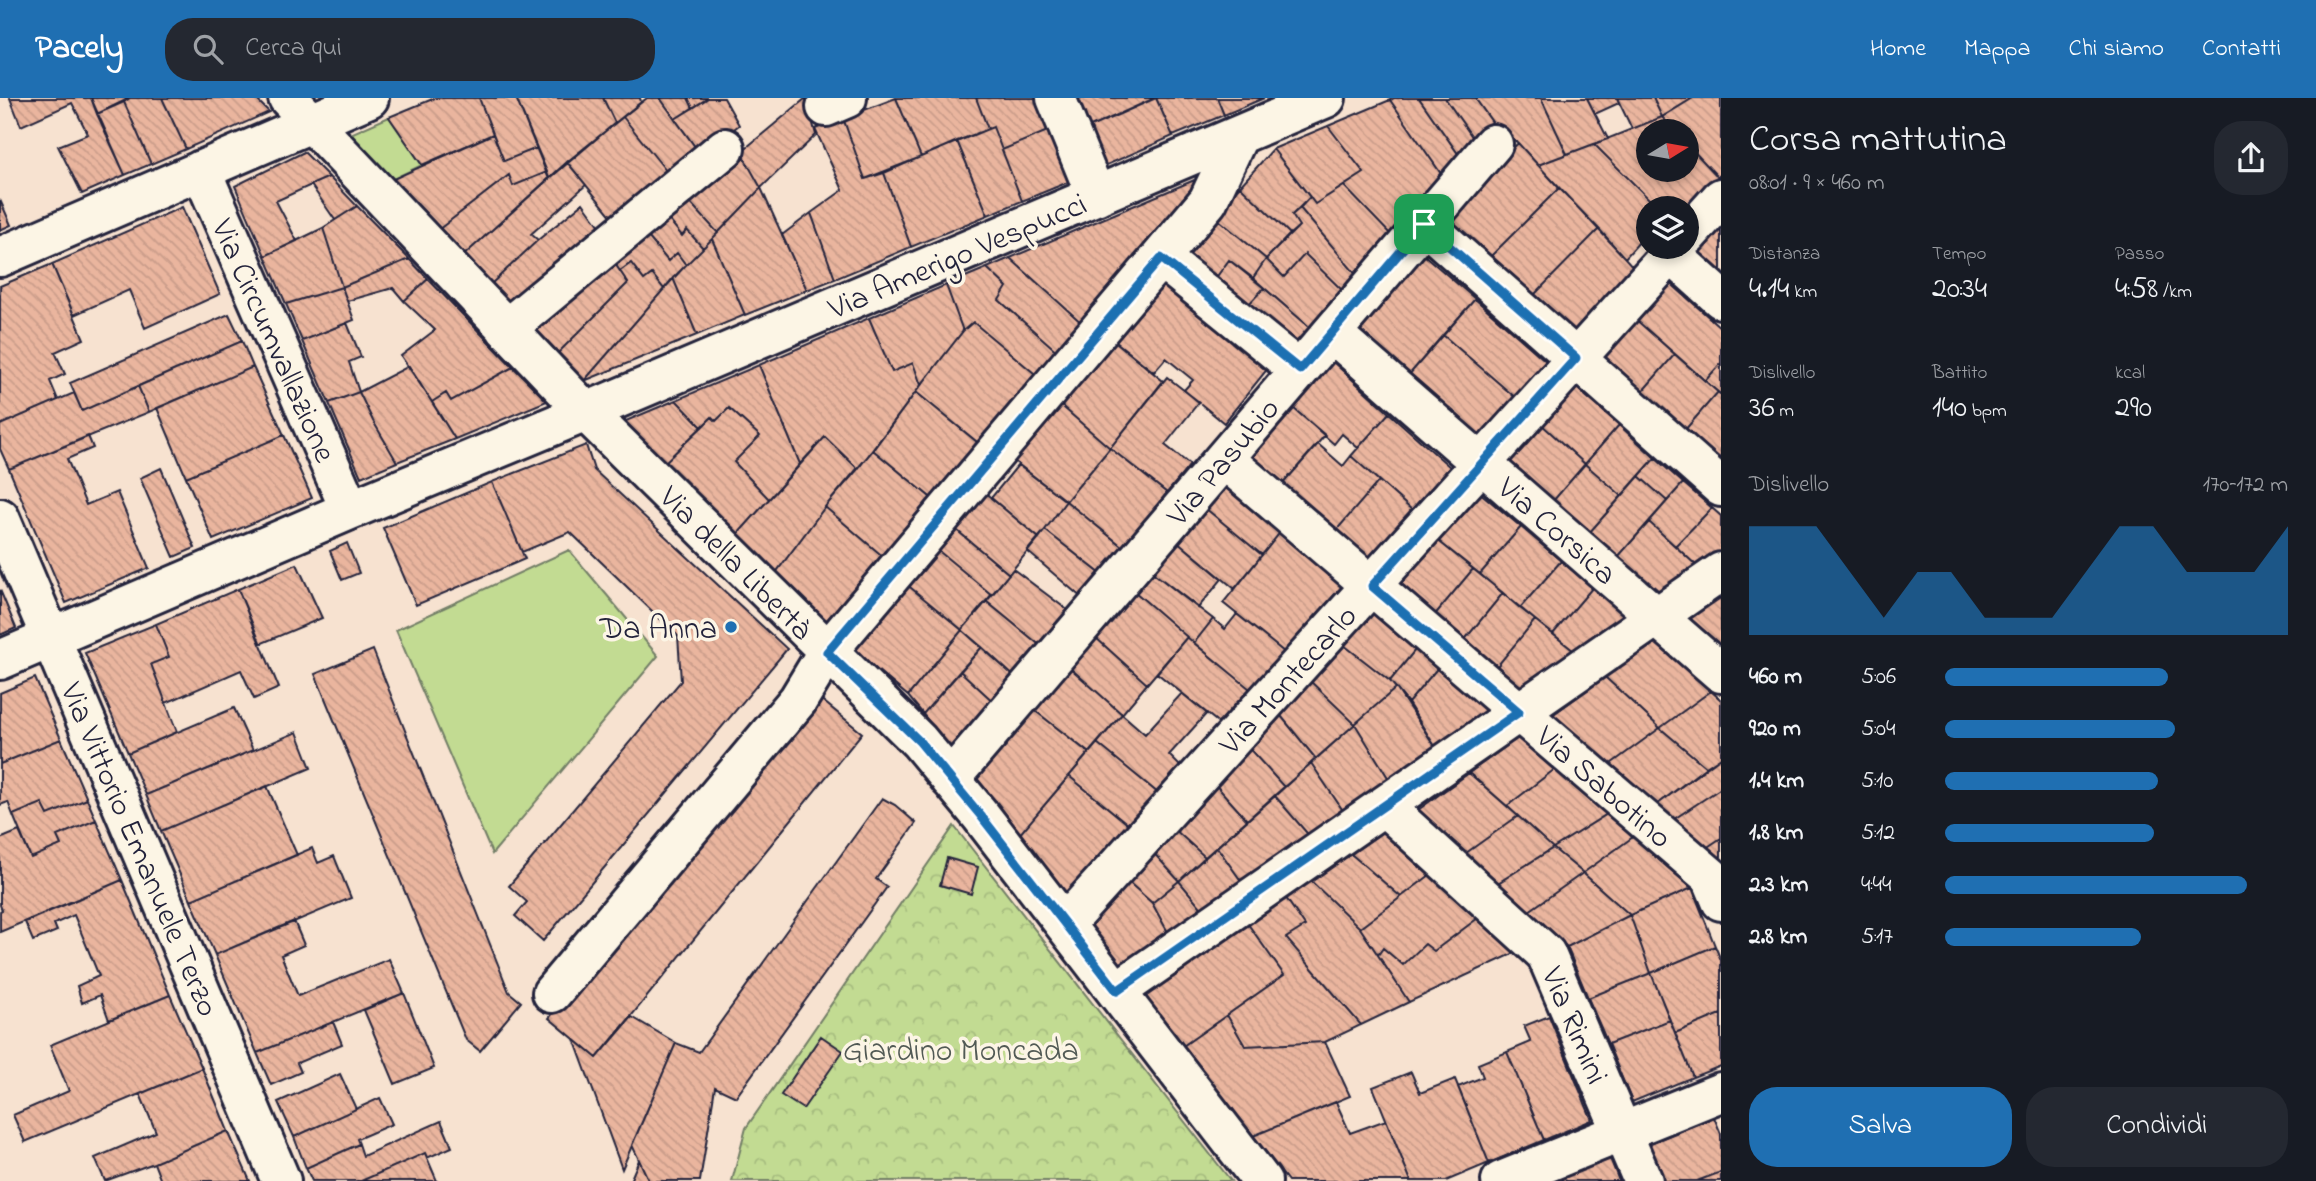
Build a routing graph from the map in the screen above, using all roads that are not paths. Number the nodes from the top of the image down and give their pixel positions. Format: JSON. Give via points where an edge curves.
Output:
{"nodes":[{"id":1,"x":369,"y":98,"type":"edge"},
{"id":2,"x":1056,"y":98,"type":"edge"},
{"id":3,"x":1326,"y":98,"type":"edge"},
{"id":4,"x":300,"y":110,"type":"edge"},
{"id":5,"x":1239,"y":135,"type":"junction"},
{"id":6,"x":1493,"y":144,"type":"dead end"},
{"id":7,"x":725,"y":148,"type":"dead end"},
{"id":8,"x":201,"y":170,"type":"junction"},
{"id":9,"x":1097,"y":196,"type":"junction"},
{"id":10,"x":1721,"y":198,"type":"edge"},
{"id":11,"x":1699,"y":222,"type":"edge"},
{"id":12,"x":1424,"y":224,"type":"junction"},
{"id":13,"x":0,"y":257,"type":"edge"},
{"id":14,"x":1161,"y":258,"type":"junction"},
{"id":15,"x":1665,"y":259,"type":"edge"},
{"id":16,"x":1689,"y":259,"type":"edge"},
{"id":17,"x":1721,"y":299,"type":"edge"},
{"id":18,"x":506,"y":328,"type":"junction"},
{"id":19,"x":1332,"y":333,"type":"junction"},
{"id":20,"x":1576,"y":358,"type":"junction"},
{"id":21,"x":1300,"y":370,"type":"junction"},
{"id":22,"x":586,"y":412,"type":"junction"},
{"id":23,"x":1224,"y":459,"type":"junction"},
{"id":24,"x":1481,"y":464,"type":"junction"},
{"id":25,"x":1721,"y":486,"type":"edge"},
{"id":26,"x":350,"y":510,"type":"junction"},
{"id":27,"x":0,"y":518,"type":"edge"},
{"id":28,"x":1721,"y":572,"type":"edge"},
{"id":29,"x":1372,"y":586,"type":"junction"},
{"id":30,"x":1657,"y":616,"type":"junction"},
{"id":31,"x":52,"y":638,"type":"junction"},
{"id":32,"x":827,"y":652,"type":"junction"},
{"id":33,"x":0,"y":660,"type":"edge"},
{"id":34,"x":1721,"y":673,"type":"edge"},
{"id":35,"x":1519,"y":712,"type":"junction"},
{"id":36,"x":950,"y":779,"type":"junction"},
{"id":37,"x":1384,"y":806,"type":"junction"},
{"id":38,"x":1721,"y":901,"type":"edge"},
{"id":39,"x":1065,"y":924,"type":"junction"},
{"id":40,"x":1117,"y":991,"type":"junction"},
{"id":41,"x":552,"y":993,"type":"dead end"},
{"id":42,"x":1721,"y":1092,"type":"edge"},
{"id":43,"x":1622,"y":1132,"type":"junction"},
{"id":44,"x":281,"y":1181,"type":"edge"},
{"id":45,"x":1262,"y":1181,"type":"edge"},
{"id":46,"x":1501,"y":1181,"type":"edge"},
{"id":47,"x":1643,"y":1181,"type":"edge"}],
"edges":[{"from":1,"to":4,"type":"street"},
{"from":2,"to":9,"type":"street"},
{"from":3,"to":5,"type":"street","name":"Via Amerigo Vespucci"},
{"from":4,"to":8,"type":"street"},
{"from":4,"to":18,"type":"street","name":"Via della Libertà"},
{"from":5,"to":9,"type":"street","name":"Via Amerigo Vespucci"},
{"from":5,"to":14,"type":"street","via":[[1208,201]]},
{"from":6,"to":12,"type":"street","name":"Via Pasubio"},
{"from":7,"to":18,"type":"street"},
{"from":8,"to":13,"type":"street"},
{"from":8,"to":26,"type":"street","name":"Via Circumvallazione"},
{"from":9,"to":22,"type":"street","name":"Via Amerigo Vespucci"},
{"from":10,"to":11,"type":"street","name":"Via Montecarlo"},
{"from":12,"to":19,"type":"street","name":"Via Pasubio"},
{"from":12,"to":20,"type":"street"},
{"from":14,"to":21,"type":"street"},
{"from":14,"to":32,"type":"street"},
{"from":15,"to":20,"type":"street","name":"Via Montecarlo"},
{"from":16,"to":17,"type":"street"},
{"from":18,"to":22,"type":"street","name":"Via della Libertà"},
{"from":19,"to":21,"type":"street","name":"Via Pasubio"},
{"from":19,"to":24,"type":"street","name":"Via Corsica"},
{"from":20,"to":24,"type":"street","name":"Via Montecarlo"},
{"from":20,"to":25,"type":"street"},
{"from":21,"to":23,"type":"street","name":"Via Pasubio"},
{"from":22,"to":26,"type":"street"},
{"from":22,"to":32,"type":"street","name":"Via della Libertà"},
{"from":23,"to":29,"type":"street","name":"Via Sabotino"},
{"from":23,"to":36,"type":"street","name":"Via Pasubio"},
{"from":24,"to":29,"type":"street","name":"Via Montecarlo"},
{"from":24,"to":30,"type":"street","name":"Via Corsica"},
{"from":26,"to":31,"type":"street"},
{"from":27,"to":31,"type":"street","name":"Via Vittorio Emanuele Terzo"},
{"from":28,"to":30,"type":"street"},
{"from":29,"to":35,"type":"street","name":"Via Sabotino"},
{"from":29,"to":39,"type":"street","name":"Via Montecarlo"},
{"from":30,"to":34,"type":"street","name":"Via Corsica"},
{"from":30,"to":35,"type":"street"},
{"from":31,"to":33,"type":"street"},
{"from":31,"to":44,"type":"street","name":"Via Vittorio Emanuele Terzo"},
{"from":32,"to":36,"type":"street","name":"Via della Libertà","via":[[919,741]]},
{"from":32,"to":41,"type":"street","via":[[798,699]]},
{"from":35,"to":37,"type":"street"},
{"from":35,"to":38,"type":"street","name":"Via Sabotino","via":[[1711,877]]},
{"from":36,"to":39,"type":"street","name":"Via della Libertà"},
{"from":37,"to":40,"type":"street"},
{"from":37,"to":43,"type":"street","name":"Via Rimini","via":[[1546,954]]},
{"from":39,"to":40,"type":"street","name":"Via della Libertà"},
{"from":40,"to":45,"type":"street","name":"Via della Libertà"},
{"from":42,"to":43,"type":"street"},
{"from":43,"to":46,"type":"street"},
{"from":43,"to":47,"type":"street","name":"Via Rimini"}]}
